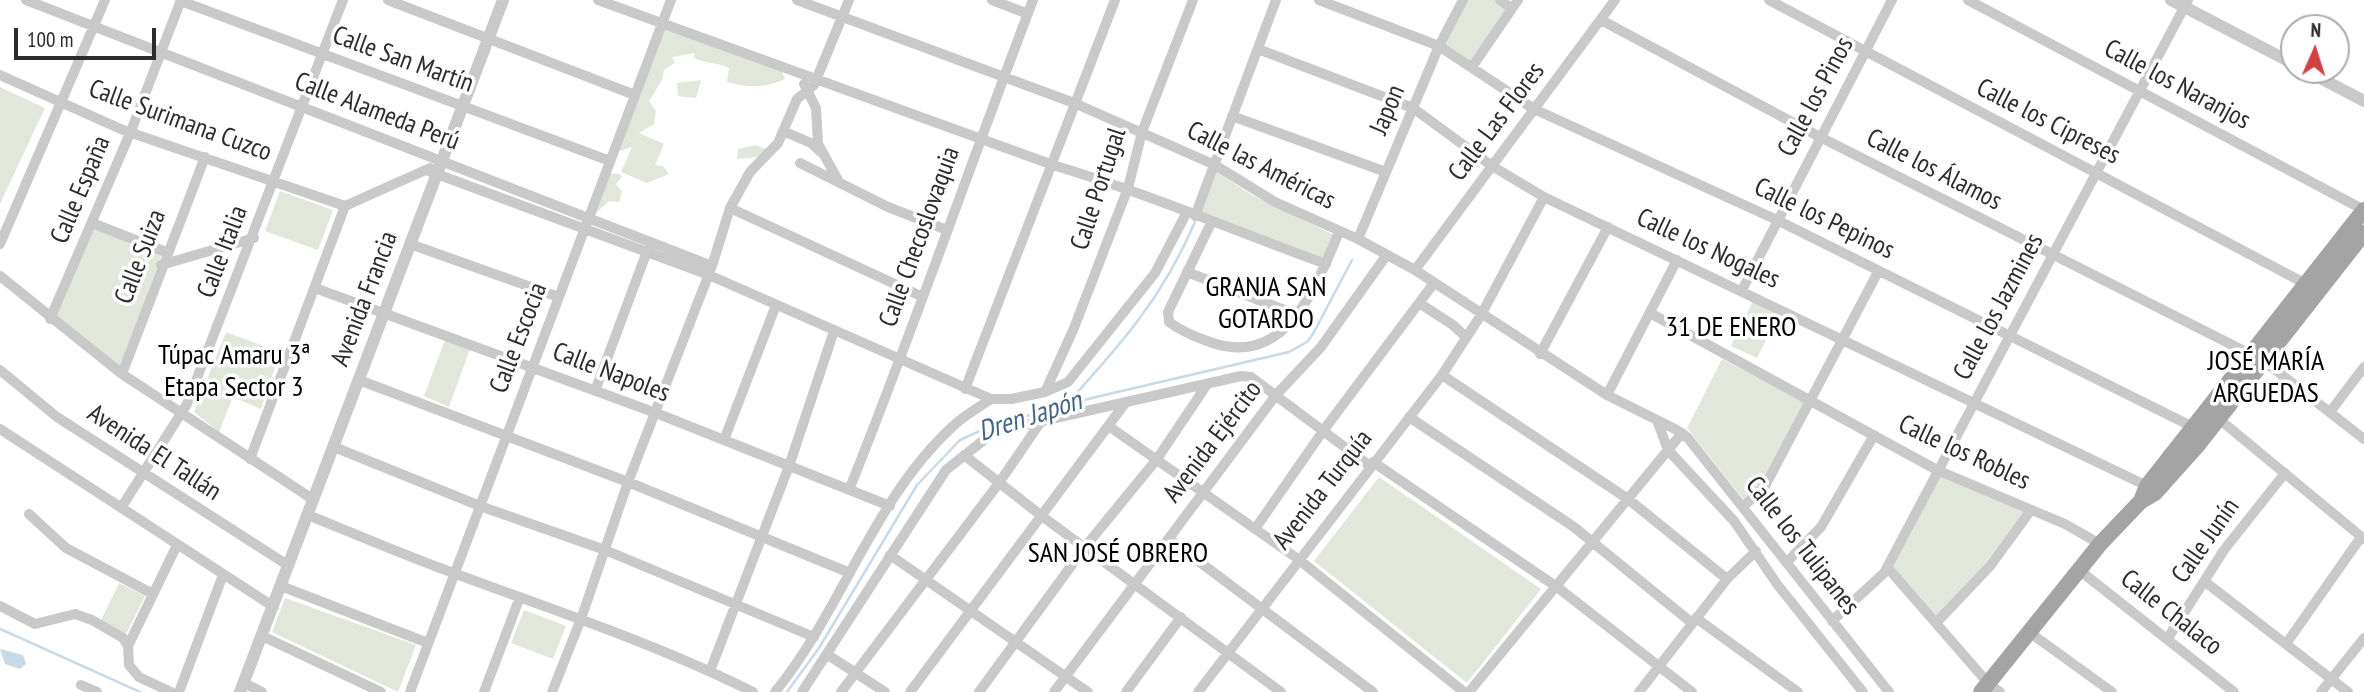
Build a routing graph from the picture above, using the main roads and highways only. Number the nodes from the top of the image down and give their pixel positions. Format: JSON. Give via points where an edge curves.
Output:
{"nodes":[{"id":1,"x":2364,"y":210,"type":"edge"},
{"id":2,"x":2364,"y":233,"type":"edge"},
{"id":3,"x":2257,"y":358,"type":"junction"},
{"id":4,"x":2144,"y":493,"type":"junction"},
{"id":5,"x":1990,"y":689,"type":"edge"}],
"edges":[{"from":1,"to":3,"type":"main road","via":[[2306,284]]},
{"from":2,"to":3,"type":"main road"},
{"from":3,"to":4,"type":"main road","via":[[2193,427]]},
{"from":3,"to":4,"type":"main road","via":[[2219,419],[2155,493]]},
{"from":4,"to":5,"type":"main road","via":[[2029,632]]}]}
